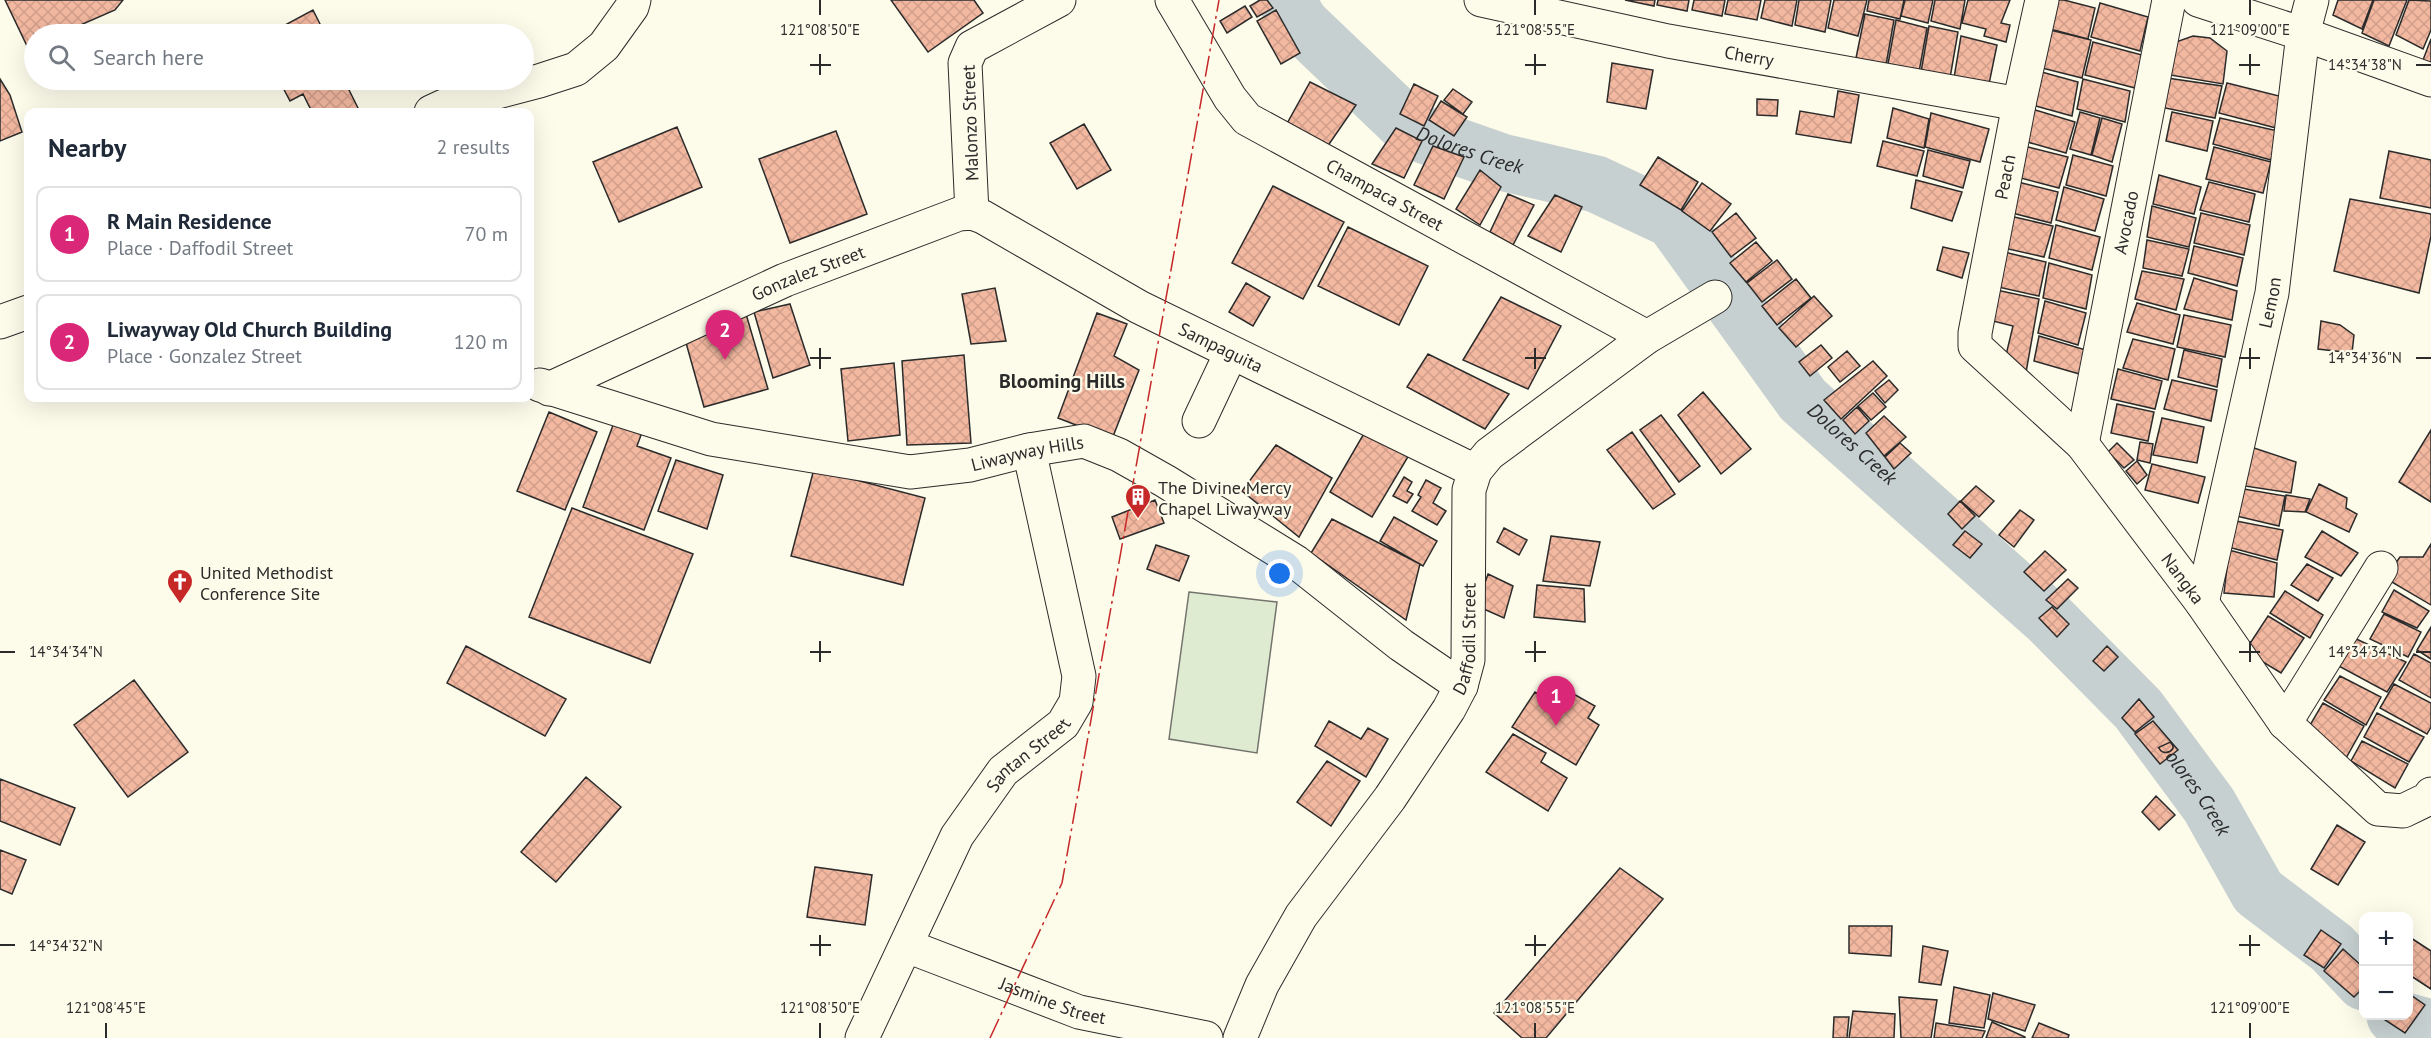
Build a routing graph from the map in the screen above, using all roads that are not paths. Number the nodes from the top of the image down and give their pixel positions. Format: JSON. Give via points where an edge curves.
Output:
{"nodes":[{"id":1,"x":634,"y":0,"type":"edge"},
{"id":2,"x":1059,"y":0,"type":"edge"},
{"id":3,"x":1172,"y":0,"type":"edge"},
{"id":4,"x":1481,"y":0,"type":"edge"},
{"id":5,"x":2042,"y":0,"type":"edge"},
{"id":6,"x":2169,"y":0,"type":"edge"},
{"id":7,"x":2198,"y":0,"type":"edge"},
{"id":8,"x":2312,"y":0,"type":"edge"},
{"id":9,"x":2303,"y":34,"type":"junction"},
{"id":10,"x":2431,"y":80,"type":"edge"},
{"id":11,"x":534,"y":82,"type":"edge"},
{"id":12,"x":503,"y":90,"type":"edge"},
{"id":13,"x":2019,"y":104,"type":"junction"},
{"id":14,"x":438,"y":108,"type":"edge"},
{"id":15,"x":972,"y":213,"type":"junction"},
{"id":16,"x":1715,"y":297,"type":"dead end"},
{"id":17,"x":24,"y":313,"type":"edge"},
{"id":18,"x":0,"y":322,"type":"edge"},
{"id":19,"x":1647,"y":338,"type":"junction"},
{"id":20,"x":1231,"y":353,"type":"junction"},
{"id":21,"x":1982,"y":353,"type":"joint"},
{"id":22,"x":539,"y":385,"type":"edge"},
{"id":23,"x":1198,"y":421,"type":"dead end"},
{"id":24,"x":2082,"y":444,"type":"junction"},
{"id":25,"x":1029,"y":450,"type":"junction"},
{"id":26,"x":1475,"y":471,"type":"junction"},
{"id":27,"x":2381,"y":568,"type":"dead end"},
{"id":28,"x":2202,"y":603,"type":"junction"},
{"id":29,"x":1461,"y":686,"type":"junction"},
{"id":30,"x":2285,"y":723,"type":"junction"},
{"id":31,"x":2431,"y":794,"type":"edge"},
{"id":32,"x":907,"y":946,"type":"junction"},
{"id":33,"x":862,"y":1038,"type":"edge"},
{"id":34,"x":1206,"y":1038,"type":"edge"},
{"id":35,"x":1240,"y":1038,"type":"edge"}],
"edges":[{"from":1,"to":11,"type":"street","via":[[604,46],[576,69]]},
{"from":2,"to":15,"type":"street","name":"Malonzo Street","via":[[972,47],[965,63]]},
{"from":3,"to":19,"type":"street","name":"Champaca Street","via":[[1230,98],[1247,119]]},
{"from":4,"to":13,"type":"street","name":"Cherry","via":[[1668,40]]},
{"from":5,"to":13,"type":"street","name":"Peach"},
{"from":6,"to":24,"type":"street","name":"Avocado"},
{"from":7,"to":9,"type":"street"},
{"from":8,"to":9,"type":"street","name":"Lemon"},
{"from":9,"to":10,"type":"street"},
{"from":9,"to":28,"type":"street","name":"Lemon","via":[[2272,292]]},
{"from":12,"to":14,"type":"street"},
{"from":13,"to":21,"type":"street","name":"Peach","via":[[1975,333],[1975,346]]},
{"from":15,"to":20,"type":"street","name":"Sampaguita","via":[[1139,307]]},
{"from":15,"to":22,"type":"street","name":"Gonzalez Street","via":[[959,214],[785,280]]},
{"from":16,"to":19,"type":"street"},
{"from":17,"to":18,"type":"street"},
{"from":19,"to":26,"type":"street","via":[[1489,454]]},
{"from":20,"to":23,"type":"street"},
{"from":20,"to":26,"type":"street","name":"Sampaguita"},
{"from":21,"to":24,"type":"street","name":"Nangka"},
{"from":22,"to":25,"type":"street","name":"Liwayway Hills","via":[[711,439],[910,472],[970,465]]},
{"from":24,"to":28,"type":"street","name":"Nangka"},
{"from":25,"to":29,"type":"street","name":"Liwayway Hills","via":[[1084,441],[1119,455],[1296,562],[1401,645]]},
{"from":25,"to":32,"type":"street","name":"Santan Street","via":[[1079,676],[1076,702],[1063,724],[1004,771],[957,836]]},
{"from":26,"to":29,"type":"street","name":"Daffodil Street","via":[[1469,490],[1468,660]]},
{"from":27,"to":30,"type":"street"},
{"from":28,"to":30,"type":"street","name":"Nangka"},
{"from":29,"to":35,"type":"street","name":"Daffodil Street","via":[[1390,798],[1301,915],[1262,985]]},
{"from":30,"to":31,"type":"street","name":"Nangka","via":[[2379,809],[2403,811]]},
{"from":32,"to":33,"type":"street","name":"Santan Street"},
{"from":32,"to":34,"type":"street","name":"Jasmine Street","via":[[1079,1012]]}]}
